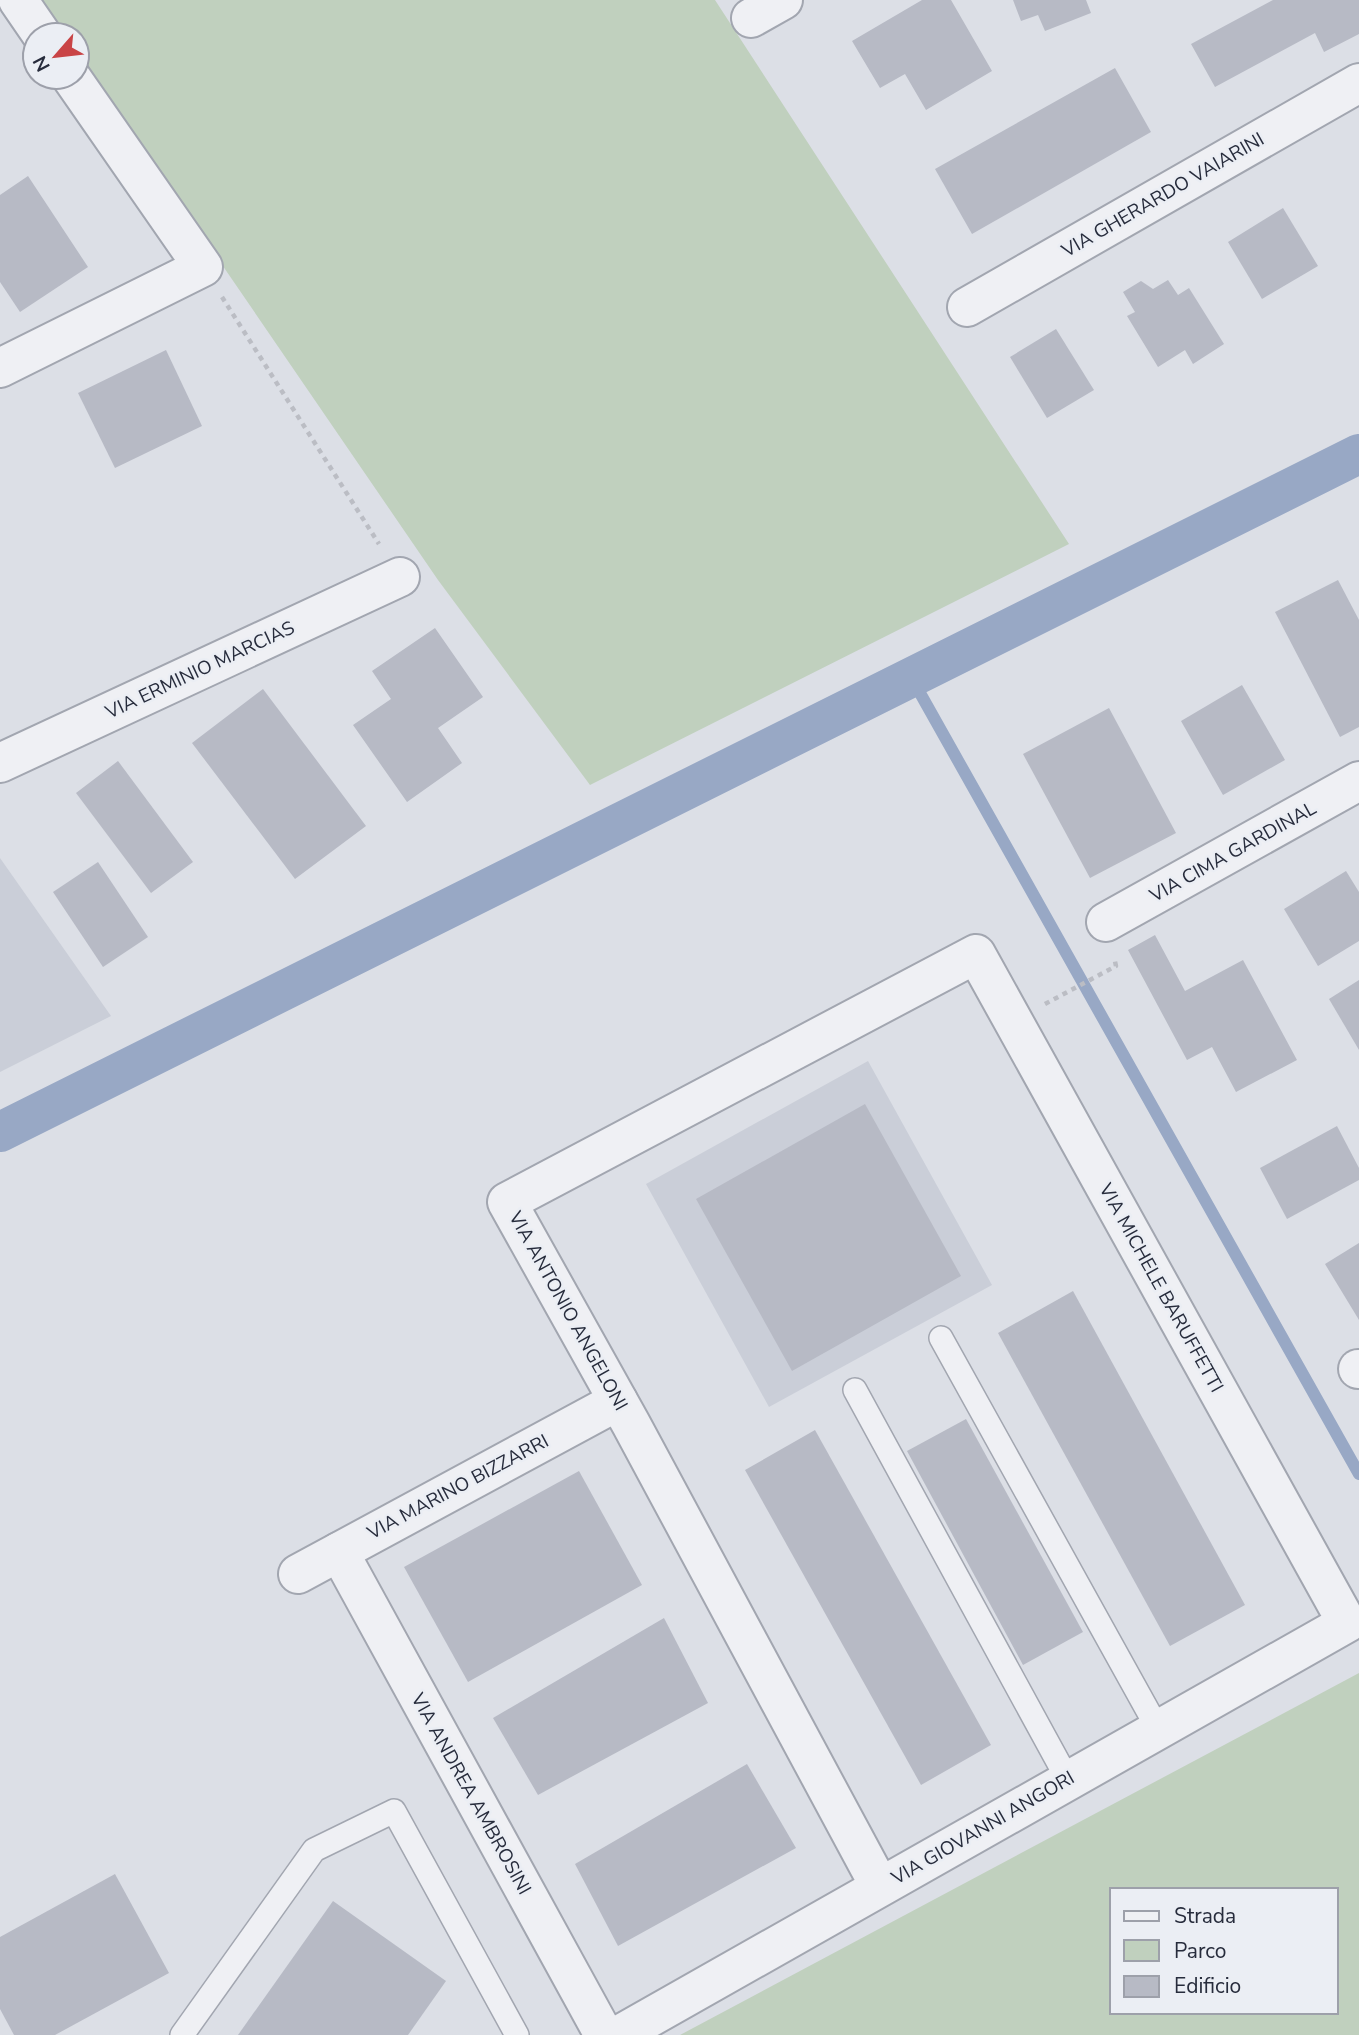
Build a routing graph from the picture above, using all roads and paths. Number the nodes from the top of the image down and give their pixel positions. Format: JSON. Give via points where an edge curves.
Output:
{"nodes":[{"id":1,"x":18,"y":0,"type":"edge"},
{"id":2,"x":32,"y":21,"type":"edge"},
{"id":3,"x":1359,"y":83,"type":"edge"},
{"id":4,"x":81,"y":91,"type":"edge"},
{"id":5,"x":203,"y":267,"type":"junction"},
{"id":6,"x":967,"y":307,"type":"dead end"},
{"id":7,"x":0,"y":368,"type":"edge"},
{"id":8,"x":400,"y":577,"type":"joint"},
{"id":9,"x":0,"y":763,"type":"edge"},
{"id":10,"x":1359,"y":781,"type":"edge"},
{"id":11,"x":1106,"y":922,"type":"dead end"},
{"id":12,"x":976,"y":954,"type":"joint"},
{"id":13,"x":1097,"y":976,"type":"dead end"},
{"id":14,"x":1052,"y":1000,"type":"dead end"},
{"id":15,"x":941,"y":1338,"type":"dead end"},
{"id":16,"x":855,"y":1390,"type":"dead end"},
{"id":17,"x":618,"y":1401,"type":"junction"},
{"id":18,"x":339,"y":1552,"type":"junction"},
{"id":19,"x":299,"y":1574,"type":"dead end"},
{"id":20,"x":1347,"y":1623,"type":"joint"},
{"id":21,"x":1158,"y":1729,"type":"junction"},
{"id":22,"x":1068,"y":1780,"type":"junction"},
{"id":23,"x":880,"y":1887,"type":"junction"},
{"id":24,"x":182,"y":2035,"type":"edge"},
{"id":25,"x":517,"y":2035,"type":"edge"},
{"id":26,"x":604,"y":2035,"type":"edge"},
{"id":27,"x":619,"y":2035,"type":"edge"}],
"edges":[{"from":1,"to":2,"type":"street"},
{"from":3,"to":6,"type":"street","name":"VIA GHERARDO VAIARINI"},
{"from":4,"to":5,"type":"street"},
{"from":5,"to":7,"type":"street"},
{"from":5,"to":8,"type":"path"},
{"from":8,"to":9,"type":"street","name":"VIA ERMINIO MARCIAS"},
{"from":10,"to":11,"type":"street","name":"VIA CIMA GARDINAL"},
{"from":12,"to":17,"type":"street","name":"VIA ANTONIO ANGELONI","via":[[507,1202]]},
{"from":12,"to":20,"type":"street","name":"VIA MICHELE BARUFFETTI"},
{"from":13,"to":14,"type":"path"},
{"from":15,"to":21,"type":"lane"},
{"from":16,"to":22,"type":"lane"},
{"from":17,"to":18,"type":"street","name":"VIA MARINO BIZZARRI"},
{"from":17,"to":23,"type":"street","name":"VIA ANTONIO ANGELONI"},
{"from":18,"to":19,"type":"street","name":"VIA MARINO BIZZARRI"},
{"from":18,"to":26,"type":"street","name":"VIA ANDREA AMBROSINI"},
{"from":20,"to":21,"type":"street","name":"VIA GIOVANNI ANGORI"},
{"from":21,"to":22,"type":"street","name":"VIA GIOVANNI ANGORI"},
{"from":22,"to":23,"type":"street","name":"VIA GIOVANNI ANGORI"},
{"from":23,"to":27,"type":"street","name":"VIA GIOVANNI ANGORI"},
{"from":24,"to":25,"type":"lane","via":[[314,1850],[394,1811]]}]}
